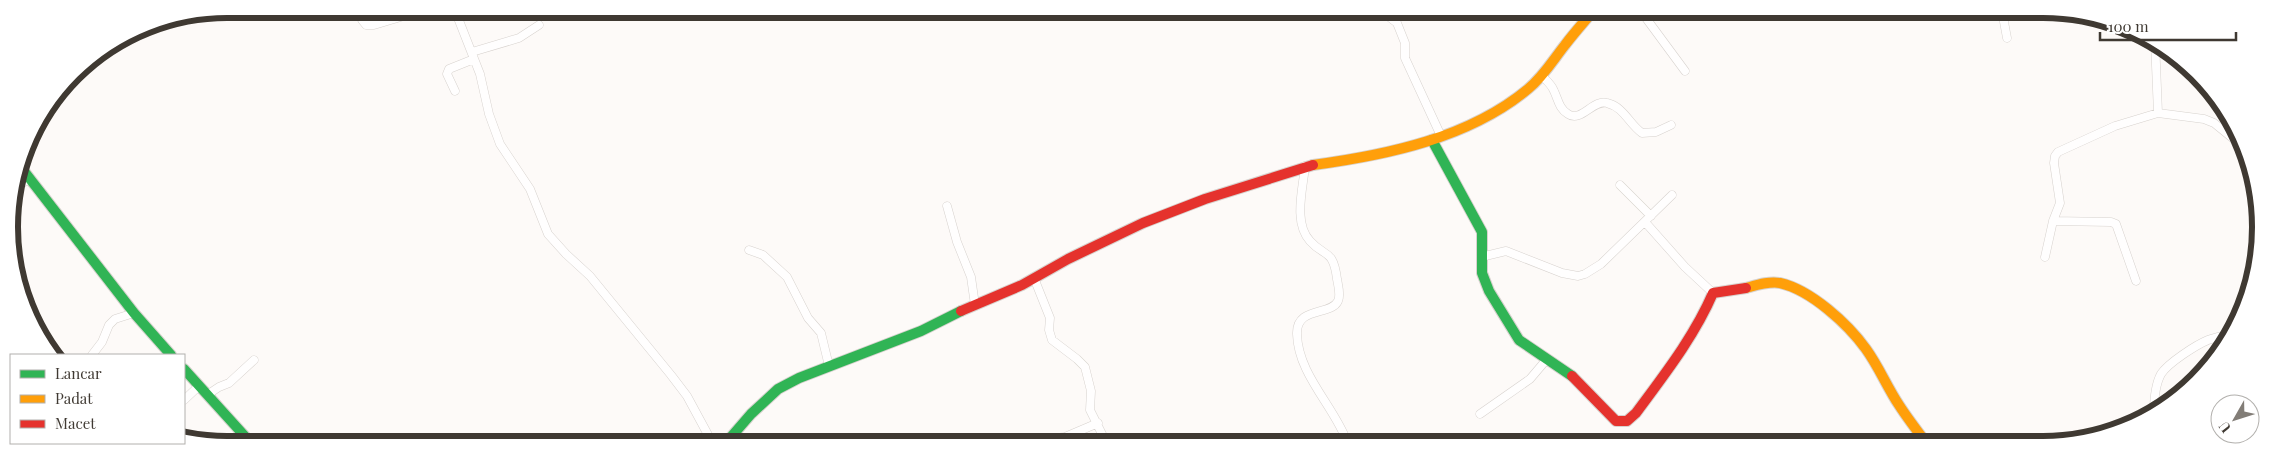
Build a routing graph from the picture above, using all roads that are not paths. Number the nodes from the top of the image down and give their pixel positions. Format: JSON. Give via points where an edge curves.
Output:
{"nodes":[{"id":1,"x":361,"y":18,"type":"edge"},
{"id":2,"x":401,"y":18,"type":"edge"},
{"id":3,"x":458,"y":18,"type":"edge"},
{"id":4,"x":1390,"y":18,"type":"edge"},
{"id":5,"x":1586,"y":18,"type":"edge"},
{"id":6,"x":1646,"y":18,"type":"edge"},
{"id":7,"x":2003,"y":18,"type":"edge"},
{"id":8,"x":539,"y":25,"type":"dead end"},
{"id":9,"x":2007,"y":38,"type":"dead end"},
{"id":10,"x":2155,"y":51,"type":"edge"},
{"id":11,"x":473,"y":56,"type":"junction"},
{"id":12,"x":1685,"y":71,"type":"dead end"},
{"id":13,"x":1542,"y":76,"type":"junction"},
{"id":14,"x":455,"y":91,"type":"dead end"},
{"id":15,"x":2158,"y":113,"type":"junction"},
{"id":16,"x":1671,"y":125,"type":"dead end"},
{"id":17,"x":1436,"y":138,"type":"junction"},
{"id":18,"x":2233,"y":139,"type":"edge"},
{"id":19,"x":1305,"y":166,"type":"junction"},
{"id":20,"x":25,"y":173,"type":"edge"},
{"id":21,"x":29,"y":179,"type":"junction"},
{"id":22,"x":23,"y":183,"type":"edge"},
{"id":23,"x":1620,"y":186,"type":"dead end"},
{"id":24,"x":1672,"y":195,"type":"dead end"},
{"id":25,"x":947,"y":206,"type":"dead end"},
{"id":26,"x":1651,"y":216,"type":"junction"},
{"id":27,"x":2053,"y":221,"type":"junction"},
{"id":28,"x":1645,"y":222,"type":"junction"},
{"id":29,"x":749,"y":250,"type":"dead end"},
{"id":30,"x":1481,"y":257,"type":"junction"},
{"id":31,"x":2044,"y":257,"type":"dead end"},
{"id":32,"x":1034,"y":278,"type":"junction"},
{"id":33,"x":2136,"y":280,"type":"dead end"},
{"id":34,"x":1714,"y":293,"type":"junction"},
{"id":35,"x":976,"y":305,"type":"junction"},
{"id":36,"x":134,"y":313,"type":"junction"},
{"id":37,"x":2221,"y":337,"type":"edge"},
{"id":38,"x":93,"y":354,"type":"edge"},
{"id":39,"x":171,"y":354,"type":"edge"},
{"id":40,"x":1547,"y":359,"type":"junction"},
{"id":41,"x":254,"y":360,"type":"dead end"},
{"id":42,"x":829,"y":366,"type":"junction"},
{"id":43,"x":185,"y":370,"type":"edge"},
{"id":44,"x":199,"y":386,"type":"junction"},
{"id":45,"x":206,"y":395,"type":"junction"},
{"id":46,"x":185,"y":399,"type":"edge"},
{"id":47,"x":2154,"y":404,"type":"edge"},
{"id":48,"x":1480,"y":414,"type":"dead end"},
{"id":49,"x":1098,"y":423,"type":"junction"},
{"id":50,"x":244,"y":436,"type":"edge"},
{"id":51,"x":709,"y":436,"type":"edge"},
{"id":52,"x":731,"y":436,"type":"edge"},
{"id":53,"x":1067,"y":436,"type":"edge"},
{"id":54,"x":1104,"y":436,"type":"edge"},
{"id":55,"x":1345,"y":436,"type":"edge"},
{"id":56,"x":1922,"y":436,"type":"edge"}],
"edges":[{"from":1,"to":2,"type":"street","via":[[366,25],[374,25]]},
{"from":3,"to":11,"type":"street"},
{"from":4,"to":17,"type":"street","via":[[1397,23],[1405,43],[1406,58]]},
{"from":5,"to":13,"type":"street"},
{"from":6,"to":12,"type":"street"},
{"from":7,"to":9,"type":"street"},
{"from":8,"to":11,"type":"street","via":[[519,38]]},
{"from":10,"to":15,"type":"street"},
{"from":11,"to":14,"type":"street","via":[[448,68]]},
{"from":11,"to":51,"type":"street","via":[[500,144],[530,189],[548,234],[590,276],[671,374]]},
{"from":13,"to":16,"type":"street","via":[[1554,90],[1559,104],[1572,116],[1604,102],[1618,108],[1642,133],[1656,132]]},
{"from":13,"to":17,"type":"street","via":[[1488,115]]},
{"from":15,"to":18,"type":"street","via":[[2204,119]]},
{"from":15,"to":27,"type":"street","via":[[2115,126],[2056,154],[2054,163],[2060,203]]},
{"from":17,"to":19,"type":"street","via":[[1356,159]]},
{"from":17,"to":30,"type":"street","via":[[1482,232]]},
{"from":19,"to":32,"type":"street","via":[[1142,223]]},
{"from":19,"to":55,"type":"street","via":[[1300,218],[1310,242],[1332,259],[1340,296],[1332,307],[1303,318],[1297,333],[1308,371]]},
{"from":20,"to":21,"type":"street"},
{"from":21,"to":22,"type":"street"},
{"from":21,"to":36,"type":"street"},
{"from":23,"to":26,"type":"street"},
{"from":24,"to":26,"type":"street"},
{"from":25,"to":35,"type":"street","via":[[971,277]]},
{"from":26,"to":28,"type":"street"},
{"from":27,"to":31,"type":"street"},
{"from":27,"to":33,"type":"street","via":[[2116,224]]},
{"from":28,"to":30,"type":"street","via":[[1594,270],[1578,276],[1506,252]]},
{"from":28,"to":34,"type":"street"},
{"from":29,"to":42,"type":"street","via":[[763,255],[787,277],[808,318],[821,333]]},
{"from":30,"to":40,"type":"street","via":[[1488,291],[1513,332]]},
{"from":32,"to":35,"type":"street"},
{"from":32,"to":49,"type":"street","via":[[1048,310],[1052,340],[1085,367],[1091,391],[1090,410]]},
{"from":34,"to":40,"type":"street","via":[[1692,336],[1625,422],[1616,421],[1576,380]]},
{"from":34,"to":56,"type":"street","via":[[1779,283],[1802,292],[1827,309],[1867,350]]},
{"from":35,"to":42,"type":"street","via":[[921,332]]},
{"from":36,"to":38,"type":"street","via":[[115,319]]},
{"from":36,"to":39,"type":"street"},
{"from":37,"to":47,"type":"street","via":[[2189,351],[2165,370]]},
{"from":40,"to":48,"type":"street","via":[[1530,379]]},
{"from":41,"to":45,"type":"street","via":[[229,383]]},
{"from":42,"to":52,"type":"street","via":[[778,389]]},
{"from":43,"to":44,"type":"street"},
{"from":44,"to":45,"type":"street"},
{"from":44,"to":46,"type":"street"},
{"from":45,"to":50,"type":"street"},
{"from":49,"to":53,"type":"street"},
{"from":49,"to":54,"type":"street"}]}
